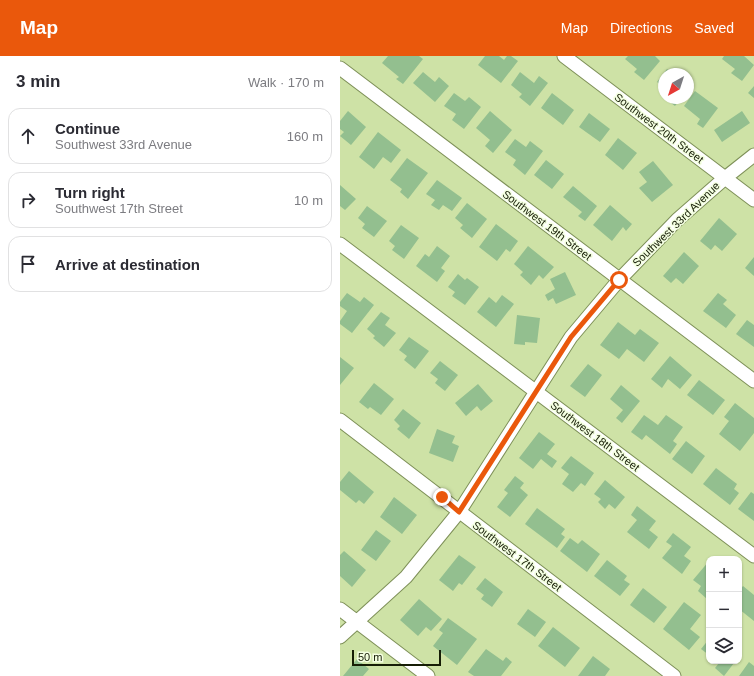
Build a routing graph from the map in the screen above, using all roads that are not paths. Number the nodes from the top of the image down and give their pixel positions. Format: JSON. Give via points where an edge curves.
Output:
{"nodes":[{"id":1,"x":564,"y":56,"type":"edge"},
{"id":2,"x":340,"y":68,"type":"edge"},
{"id":3,"x":754,"y":155,"type":"edge"},
{"id":4,"x":725,"y":178,"type":"junction"},
{"id":5,"x":754,"y":200,"type":"edge"},
{"id":6,"x":340,"y":244,"type":"edge"},
{"id":7,"x":619,"y":280,"type":"junction"},
{"id":8,"x":754,"y":381,"type":"edge"},
{"id":9,"x":535,"y":392,"type":"junction"},
{"id":10,"x":340,"y":420,"type":"edge"},
{"id":11,"x":459,"y":512,"type":"junction"},
{"id":12,"x":754,"y":556,"type":"edge"},
{"id":13,"x":340,"y":609,"type":"edge"},
{"id":14,"x":358,"y":622,"type":"junction"},
{"id":15,"x":340,"y":637,"type":"edge"},
{"id":16,"x":428,"y":676,"type":"edge"},
{"id":17,"x":674,"y":676,"type":"edge"}],
"edges":[{"from":1,"to":4,"type":"street","name":"Southwest 20th Street"},
{"from":2,"to":7,"type":"street","name":"Southwest 19th Street"},
{"from":3,"to":4,"type":"street","name":"Southwest 33rd Avenue"},
{"from":4,"to":5,"type":"street","name":"Southwest 20th Street"},
{"from":4,"to":7,"type":"street","name":"Southwest 33rd Avenue","via":[[677,220]]},
{"from":6,"to":9,"type":"street","name":"Southwest 18th Street"},
{"from":7,"to":8,"type":"street","name":"Southwest 19th Street"},
{"from":7,"to":9,"type":"street","name":"Southwest 33rd Avenue","via":[[571,337]]},
{"from":9,"to":11,"type":"street","name":"Southwest 33rd Avenue"},
{"from":9,"to":12,"type":"street","name":"Southwest 18th Street"},
{"from":10,"to":11,"type":"street","name":"Southwest 17th Street"},
{"from":11,"to":14,"type":"street","name":"Southwest 33rd Avenue","via":[[406,577]]},
{"from":11,"to":17,"type":"street","name":"Southwest 17th Street"},
{"from":13,"to":14,"type":"street"},
{"from":14,"to":15,"type":"street","name":"Southwest 33rd Avenue"},
{"from":14,"to":16,"type":"street"}]}
